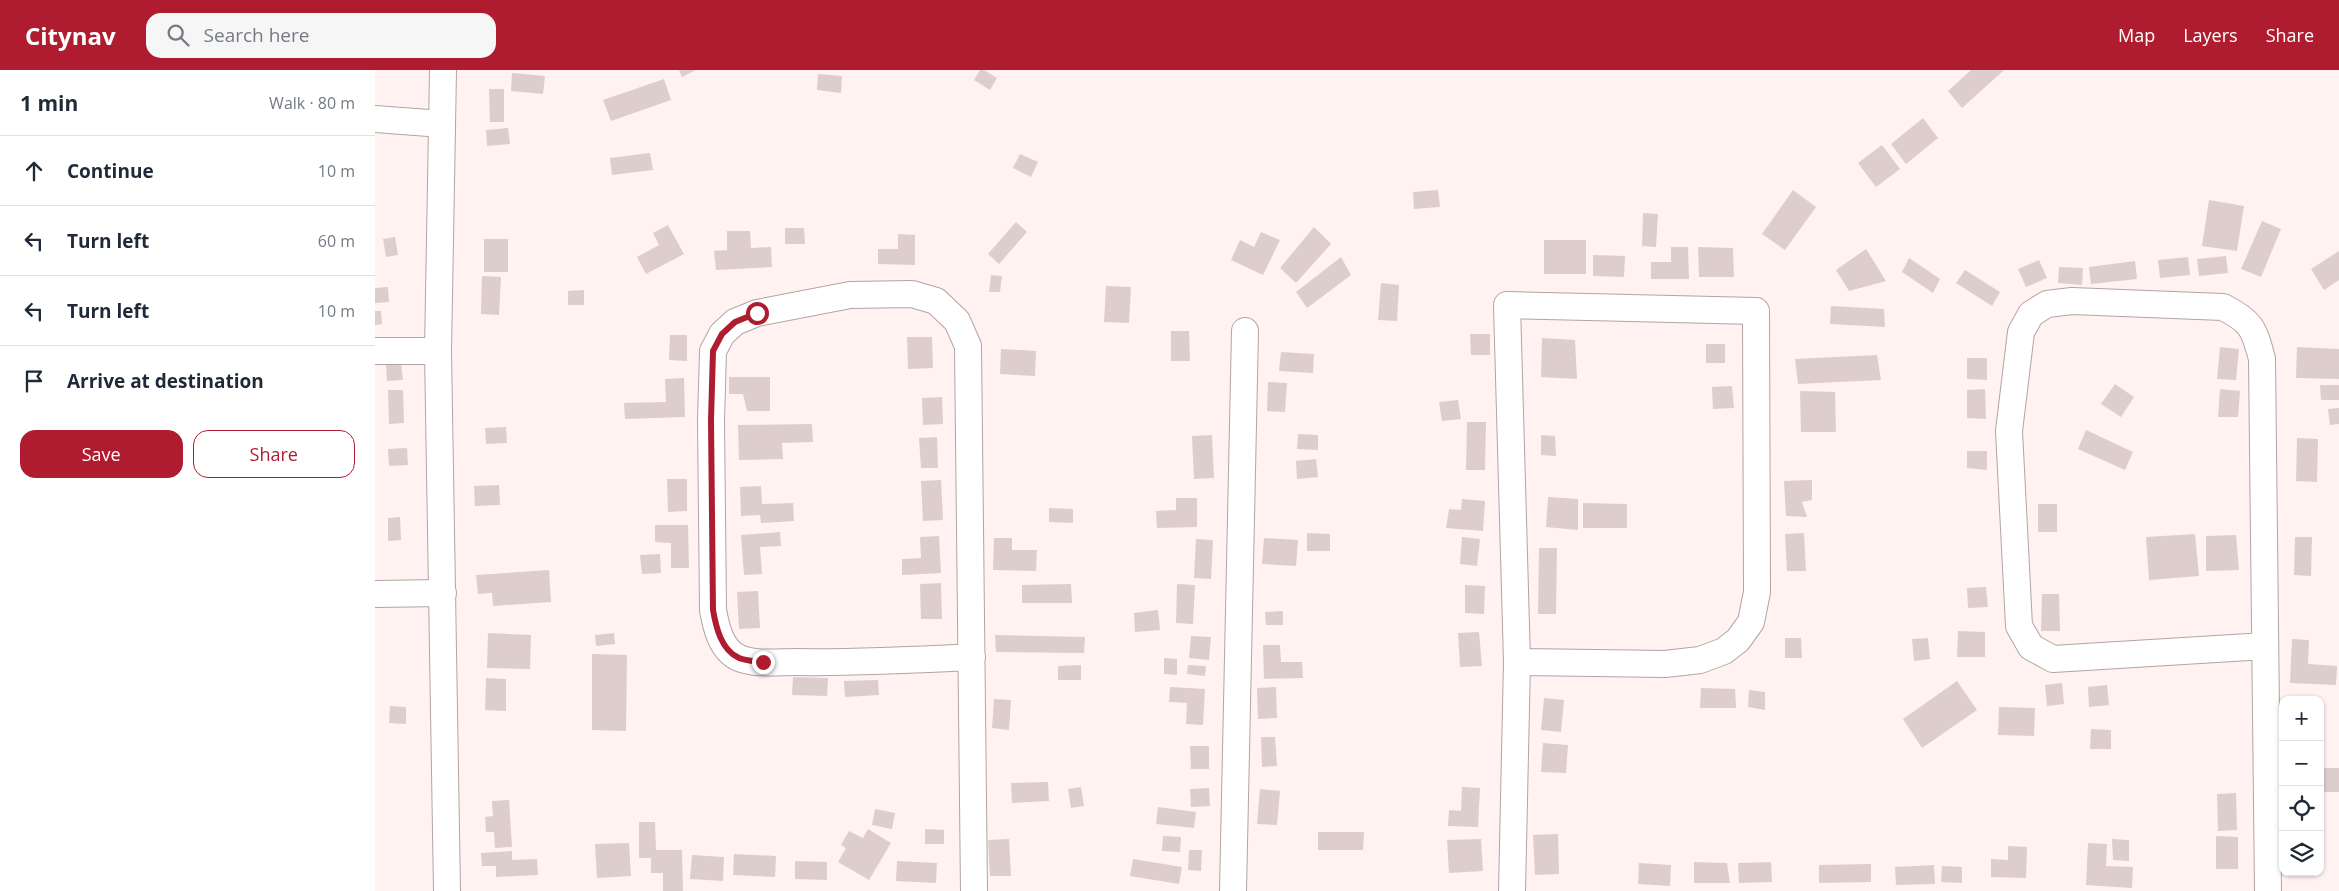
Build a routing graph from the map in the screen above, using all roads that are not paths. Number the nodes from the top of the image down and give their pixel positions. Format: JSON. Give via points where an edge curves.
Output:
{"nodes":[{"id":1,"x":443,"y":70,"type":"edge"},
{"id":2,"x":375,"y":119,"type":"edge"},
{"id":3,"x":442,"y":124,"type":"junction"},
{"id":4,"x":1245,"y":331,"type":"dead end"},
{"id":5,"x":438,"y":351,"type":"junction"},
{"id":6,"x":375,"y":352,"type":"edge"},
{"id":7,"x":443,"y":593,"type":"junction"},
{"id":8,"x":375,"y":594,"type":"edge"},
{"id":9,"x":2265,"y":646,"type":"junction"},
{"id":10,"x":971,"y":657,"type":"junction"},
{"id":11,"x":1517,"y":662,"type":"junction"},
{"id":12,"x":447,"y":891,"type":"edge"},
{"id":13,"x":975,"y":891,"type":"edge"},
{"id":14,"x":1233,"y":891,"type":"edge"},
{"id":15,"x":1512,"y":891,"type":"edge"},
{"id":16,"x":2268,"y":891,"type":"edge"}],
"edges":[{"from":1,"to":3,"type":"street"},
{"from":2,"to":3,"type":"street"},
{"from":3,"to":5,"type":"street"},
{"from":4,"to":14,"type":"street"},
{"from":5,"to":6,"type":"street"},
{"from":5,"to":7,"type":"street"},
{"from":7,"to":8,"type":"street"},
{"from":7,"to":12,"type":"street"},
{"from":9,"to":9,"type":"street","via":[[2262,358],[2257,337],[2243,318],[2223,307],[2072,301],[2047,304],[2031,314],[2021,332],[2009,431],[2019,626],[2031,647],[2053,660]]},
{"from":9,"to":16,"type":"street"},
{"from":10,"to":10,"type":"street","via":[[968,346],[957,321],[936,301],[912,294],[850,295],[757,313],[735,322],[722,334],[713,351],[711,410],[713,610],[716,628],[725,646],[739,658],[763,662],[842,663]]},
{"from":10,"to":13,"type":"street"},
{"from":11,"to":11,"type":"street","via":[[1507,305],[1756,311],[1757,592],[1751,622],[1724,651],[1700,660],[1665,664]]},
{"from":11,"to":15,"type":"street"}]}
